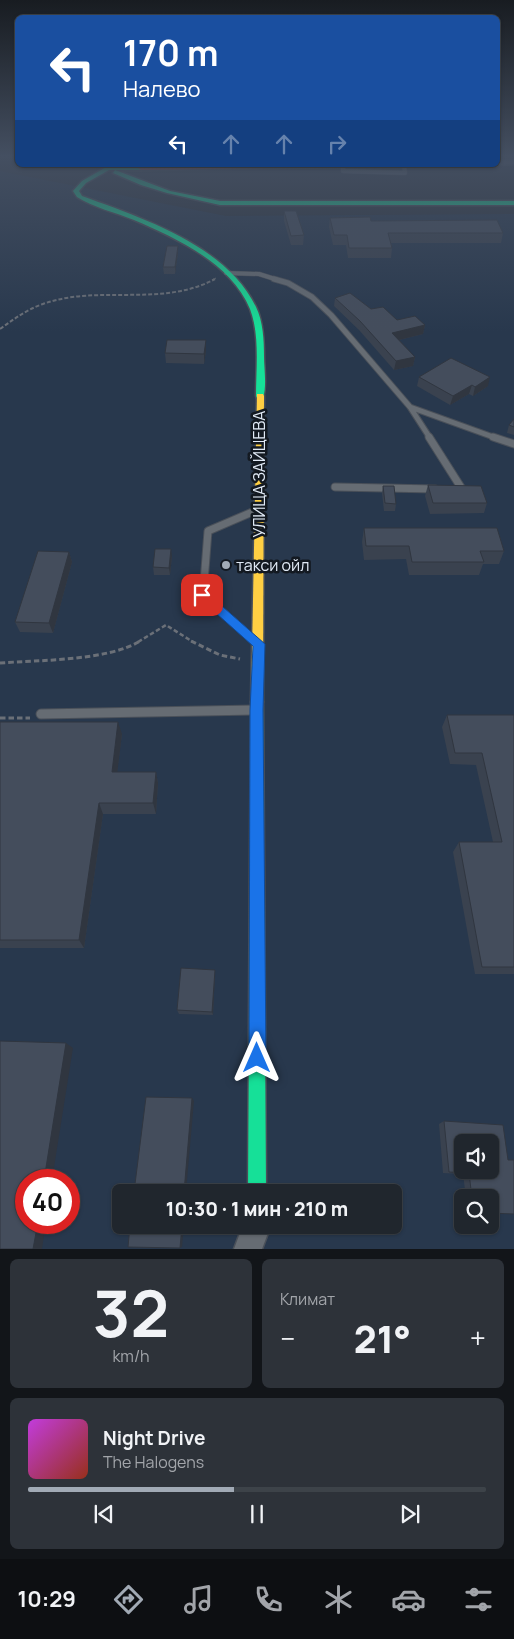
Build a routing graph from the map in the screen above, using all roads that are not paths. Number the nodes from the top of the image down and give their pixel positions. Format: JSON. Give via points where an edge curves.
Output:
{"nodes":[{"id":1,"x":127,"y":215,"type":"edge"},
{"id":2,"x":226,"y":273,"type":"junction"},
{"id":3,"x":410,"y":407,"type":"junction"},
{"id":4,"x":514,"y":444,"type":"edge"},
{"id":5,"x":335,"y":487,"type":"dead end"},
{"id":6,"x":443,"y":489,"type":"edge"},
{"id":7,"x":453,"y":489,"type":"edge"},
{"id":8,"x":259,"y":509,"type":"junction"},
{"id":9,"x":259,"y":644,"type":"junction"},
{"id":10,"x":257,"y":710,"type":"junction"},
{"id":11,"x":41,"y":714,"type":"road end"},
{"id":12,"x":257,"y":1184,"type":"edge"},
{"id":13,"x":254,"y":1234,"type":"edge"},
{"id":14,"x":248,"y":1249,"type":"edge"}],
"edges":[{"from":1,"to":2,"type":"street","name":"УЛИЦА ЗАЙЦЕВА","via":[[213,260]]},
{"from":2,"to":3,"type":"lane","via":[[259,274],[288,283],[312,297]]},
{"from":2,"to":8,"type":"street","name":"УЛИЦА ЗАЙЦЕВА","via":[[252,308],[260,340]]},
{"from":3,"to":4,"type":"lane"},
{"from":3,"to":7,"type":"lane","via":[[462,489]]},
{"from":5,"to":6,"type":"lane"},
{"from":8,"to":9,"type":"street","name":"УЛИЦА ЗАЙЦЕВА"},
{"from":8,"to":9,"type":"lane","via":[[208,531],[202,595]]},
{"from":9,"to":10,"type":"street","name":"УЛИЦА ЗАЙЦЕВА"},
{"from":10,"to":11,"type":"lane"},
{"from":10,"to":12,"type":"street","name":"УЛИЦА ЗАЙЦЕВА"},
{"from":13,"to":14,"type":"street"}]}
